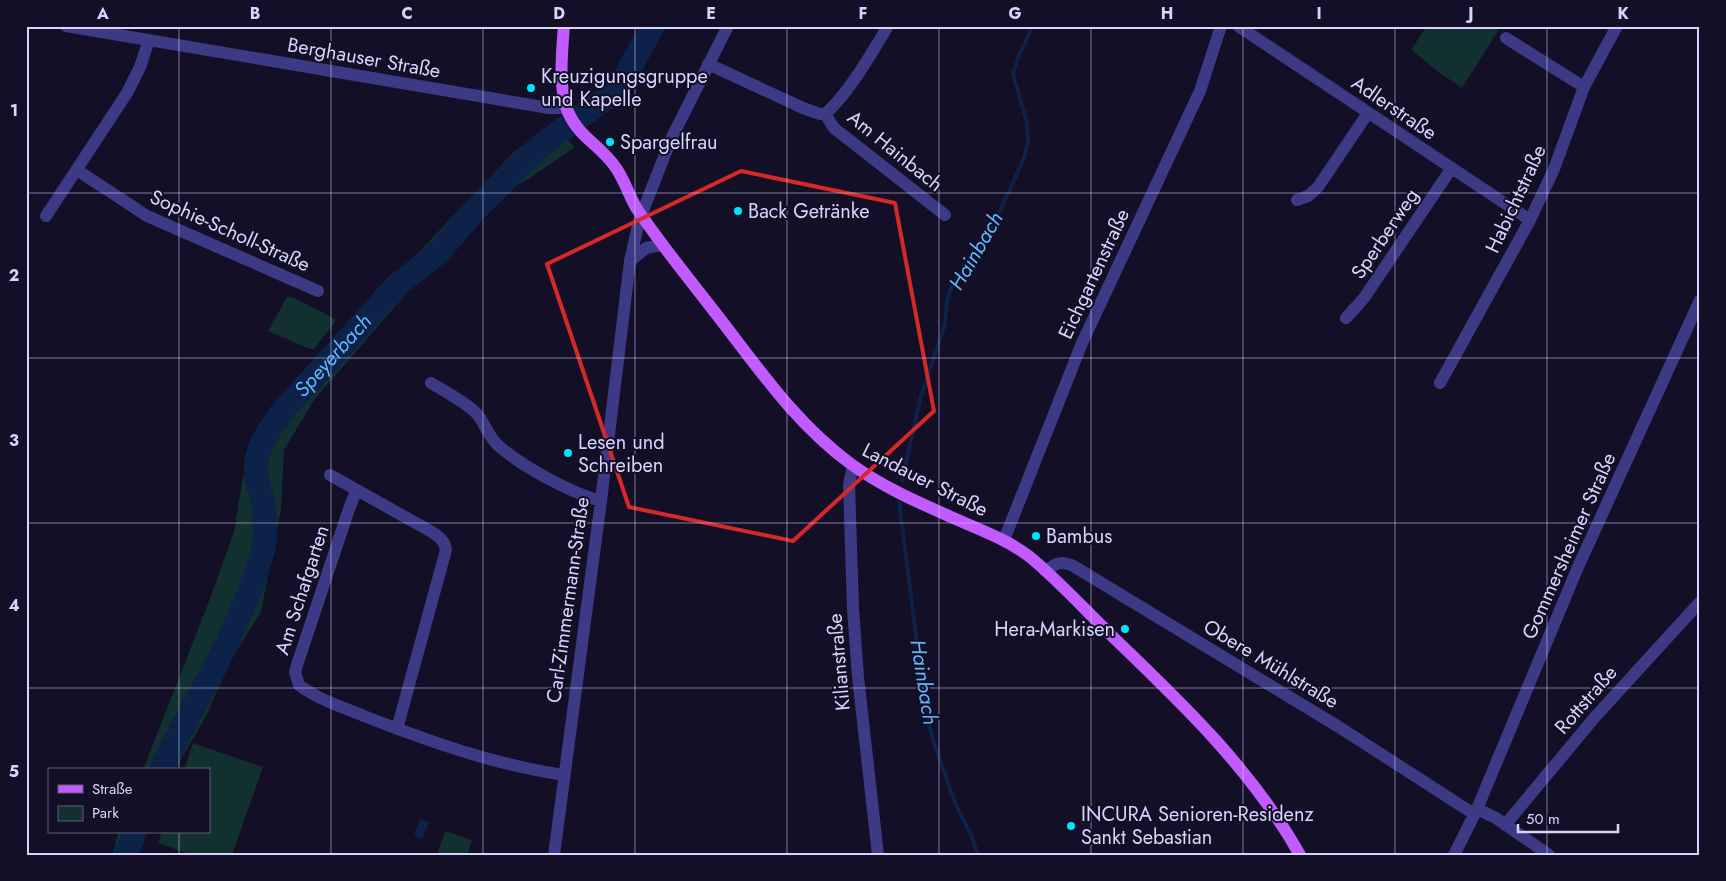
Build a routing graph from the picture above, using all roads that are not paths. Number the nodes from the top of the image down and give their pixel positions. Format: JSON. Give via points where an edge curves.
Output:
{"nodes":[{"id":1,"x":66,"y":26,"type":"edge"},
{"id":2,"x":564,"y":26,"type":"edge"},
{"id":3,"x":728,"y":26,"type":"edge"},
{"id":4,"x":888,"y":26,"type":"edge"},
{"id":5,"x":1221,"y":26,"type":"edge"},
{"id":6,"x":1238,"y":26,"type":"edge"},
{"id":7,"x":1617,"y":26,"type":"edge"},
{"id":8,"x":1506,"y":38,"type":"dead end"},
{"id":9,"x":149,"y":40,"type":"junction"},
{"id":10,"x":708,"y":64,"type":"junction"},
{"id":11,"x":1584,"y":87,"type":"junction"},
{"id":12,"x":568,"y":112,"type":"junction"},
{"id":13,"x":1368,"y":113,"type":"junction"},
{"id":14,"x":825,"y":114,"type":"junction"},
{"id":15,"x":1451,"y":168,"type":"junction"},
{"id":16,"x":77,"y":170,"type":"junction"},
{"id":17,"x":1297,"y":200,"type":"dead end"},
{"id":18,"x":641,"y":215,"type":"junction"},
{"id":19,"x":945,"y":215,"type":"dead end"},
{"id":20,"x":46,"y":216,"type":"dead end"},
{"id":21,"x":1530,"y":220,"type":"junction"},
{"id":22,"x":662,"y":245,"type":"junction"},
{"id":23,"x":630,"y":261,"type":"junction"},
{"id":24,"x":318,"y":291,"type":"dead end"},
{"id":25,"x":1700,"y":300,"type":"edge"},
{"id":26,"x":1346,"y":318,"type":"dead end"},
{"id":27,"x":431,"y":383,"type":"dead end"},
{"id":28,"x":1440,"y":383,"type":"dead end"},
{"id":29,"x":854,"y":466,"type":"junction"},
{"id":30,"x":330,"y":475,"type":"dead end"},
{"id":31,"x":356,"y":491,"type":"junction"},
{"id":32,"x":601,"y":501,"type":"junction"},
{"id":33,"x":1004,"y":540,"type":"junction"},
{"id":34,"x":1045,"y":572,"type":"junction"},
{"id":35,"x":1700,"y":602,"type":"edge"},
{"id":36,"x":397,"y":729,"type":"junction"},
{"id":37,"x":564,"y":775,"type":"junction"},
{"id":38,"x":1476,"y":812,"type":"junction"},
{"id":39,"x":1505,"y":825,"type":"junction"},
{"id":40,"x":554,"y":855,"type":"edge"},
{"id":41,"x":878,"y":855,"type":"edge"},
{"id":42,"x":1300,"y":855,"type":"edge"},
{"id":43,"x":1454,"y":855,"type":"edge"},
{"id":44,"x":1549,"y":855,"type":"edge"}],
"edges":[{"from":1,"to":9,"type":"street","name":"Berghauser Straße"},
{"from":2,"to":12,"type":"main road","via":[[563,87]]},
{"from":3,"to":10,"type":"street","name":"Carl-Zimmermann-Straße"},
{"from":4,"to":14,"type":"street","name":"Am Hainbach","via":[[845,91]]},
{"from":5,"to":33,"type":"street","name":"Eichgartenstraße","via":[[1200,91],[1082,344]]},
{"from":6,"to":13,"type":"street","name":"Adlerstraße"},
{"from":7,"to":11,"type":"street","name":"Habichtstraße"},
{"from":8,"to":11,"type":"street"},
{"from":9,"to":12,"type":"street","name":"Berghauser Straße"},
{"from":9,"to":16,"type":"street","via":[[127,93]]},
{"from":10,"to":14,"type":"street","name":"Am Hainbach","via":[[803,108]]},
{"from":10,"to":18,"type":"street","name":"Carl-Zimmermann-Straße","via":[[671,138]]},
{"from":11,"to":21,"type":"street","name":"Habichtstraße","via":[[1554,169]]},
{"from":12,"to":18,"type":"main road","name":"Landauer Straße","via":[[582,135],[612,162]]},
{"from":13,"to":15,"type":"street","name":"Adlerstraße"},
{"from":13,"to":17,"type":"street","via":[[1318,187]]},
{"from":14,"to":19,"type":"street","name":"Am Hainbach","via":[[834,128]]},
{"from":15,"to":21,"type":"street","name":"Adlerstraße"},
{"from":15,"to":26,"type":"street","name":"Sperberweg","via":[[1364,298]]},
{"from":16,"to":20,"type":"street"},
{"from":16,"to":24,"type":"street","name":"Sophie-Scholl-Straße","via":[[147,216]]},
{"from":18,"to":22,"type":"main road","name":"Landauer Straße"},
{"from":18,"to":23,"type":"street","name":"Carl-Zimmermann-Straße"},
{"from":21,"to":28,"type":"street","name":"Habichtstraße"},
{"from":22,"to":23,"type":"street","via":[[646,248]]},
{"from":22,"to":29,"type":"main road","name":"Landauer Straße","via":[[795,415]]},
{"from":23,"to":32,"type":"street","name":"Carl-Zimmermann-Straße"},
{"from":25,"to":38,"type":"street","name":"Gommersheimer Straße","via":[[1578,568]]},
{"from":27,"to":32,"type":"street","via":[[474,410],[492,439],[506,452],[552,480]]},
{"from":29,"to":33,"type":"main road","name":"Landauer Straße","via":[[907,497]]},
{"from":29,"to":41,"type":"street","name":"Kilianstraße","via":[[849,484],[853,609]]},
{"from":30,"to":31,"type":"street"},
{"from":31,"to":36,"type":"street","via":[[432,532],[440,538],[446,550]]},
{"from":31,"to":36,"type":"street","name":"Am Schafgarten","via":[[295,672],[299,685],[305,690]]},
{"from":32,"to":37,"type":"street","name":"Carl-Zimmermann-Straße"},
{"from":33,"to":34,"type":"main road","name":"Landauer Straße"},
{"from":34,"to":38,"type":"street","name":"Obere Mühlstraße","via":[[1058,562],[1075,567]]},
{"from":34,"to":42,"type":"main road","name":"Landauer Straße","via":[[1218,742],[1254,785]]},
{"from":35,"to":39,"type":"street","name":"Rottstraße","via":[[1618,690]]},
{"from":36,"to":37,"type":"street","name":"Am Schafgarten","via":[[524,768]]},
{"from":37,"to":40,"type":"street","name":"Carl-Zimmermann-Straße"},
{"from":38,"to":39,"type":"street"},
{"from":38,"to":43,"type":"street","name":"Gommersheimer Straße"},
{"from":39,"to":44,"type":"street"}]}
